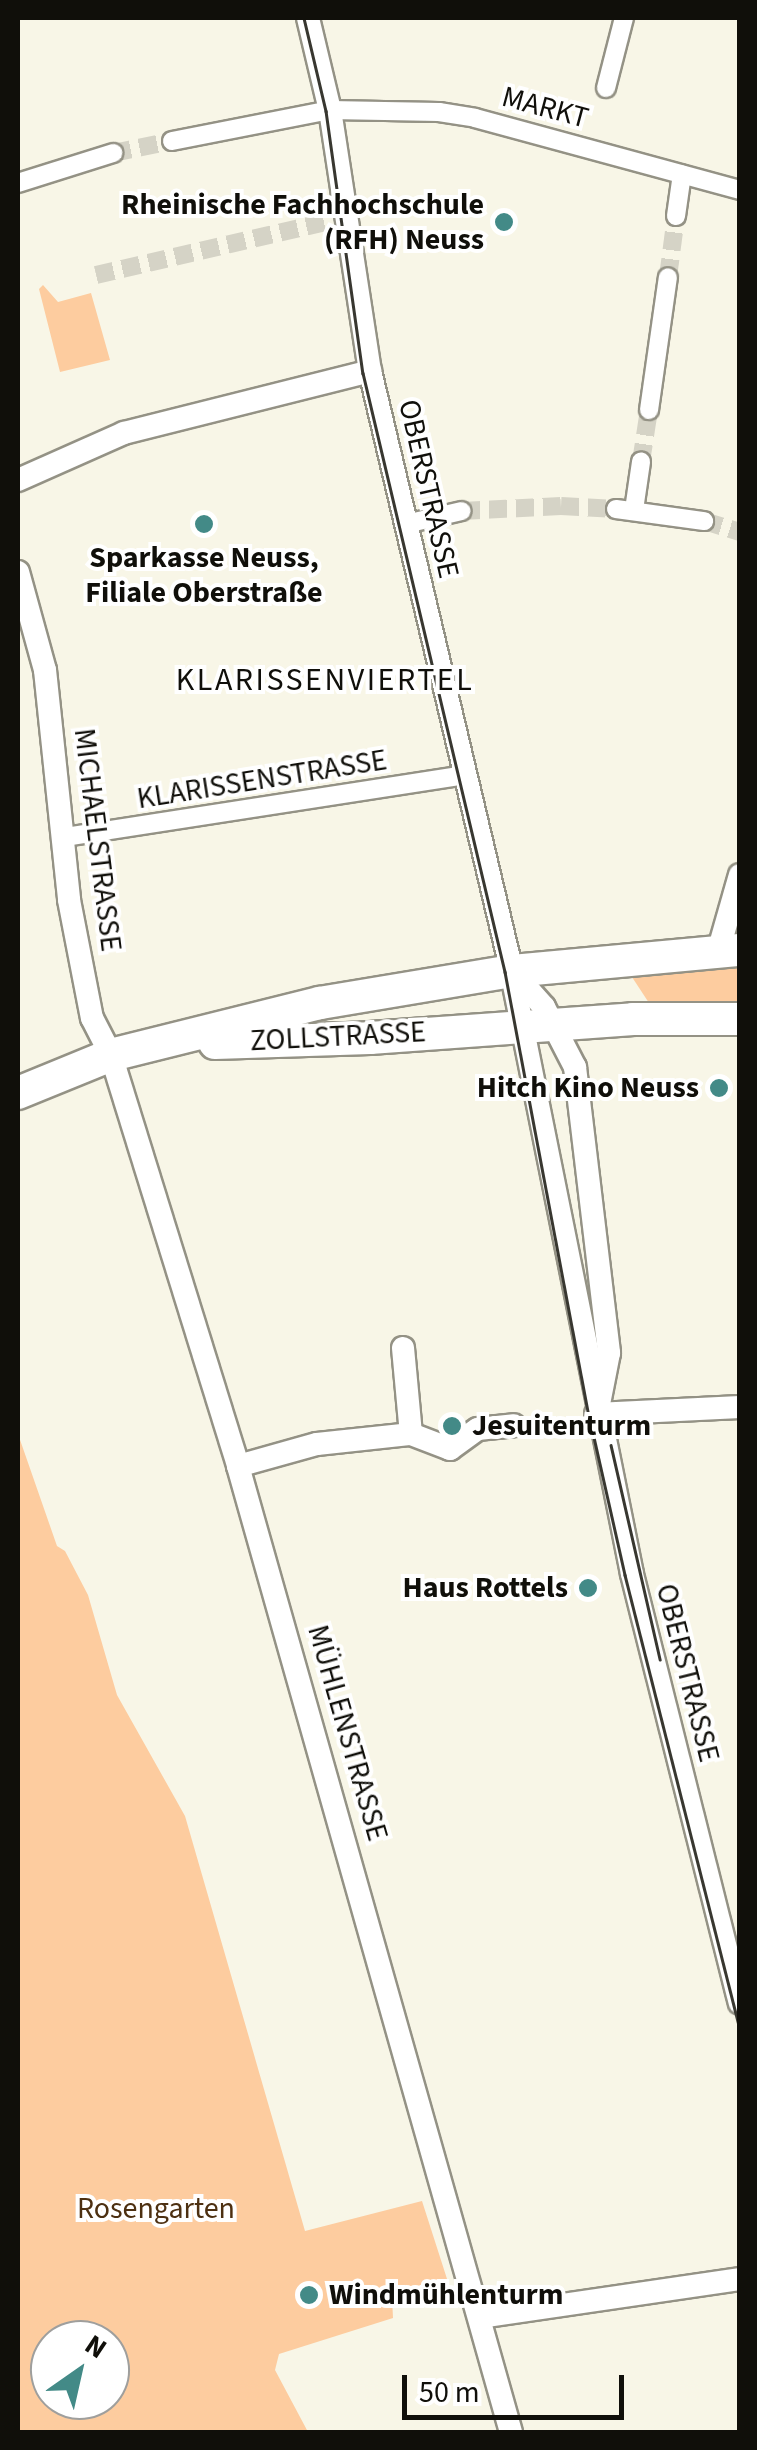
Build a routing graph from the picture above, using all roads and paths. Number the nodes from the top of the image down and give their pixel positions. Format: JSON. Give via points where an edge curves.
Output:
{"nodes":[{"id":1,"x":308,"y":18,"type":"edge"},
{"id":2,"x":624,"y":18,"type":"edge"},
{"id":3,"x":606,"y":88,"type":"dead end"},
{"id":4,"x":330,"y":110,"type":"junction"},
{"id":5,"x":172,"y":141,"type":"tunnel mouth"},
{"id":6,"x":112,"y":153,"type":"tunnel mouth"},
{"id":7,"x":682,"y":174,"type":"junction"},
{"id":8,"x":18,"y":183,"type":"edge"},
{"id":9,"x":740,"y":190,"type":"edge"},
{"id":10,"x":676,"y":216,"type":"tunnel mouth"},
{"id":11,"x":668,"y":277,"type":"tunnel mouth"},
{"id":12,"x":370,"y":371,"type":"junction"},
{"id":13,"x":649,"y":410,"type":"tunnel mouth"},
{"id":14,"x":641,"y":462,"type":"tunnel mouth"},
{"id":15,"x":18,"y":480,"type":"edge"},
{"id":16,"x":462,"y":511,"type":"tunnel mouth"},
{"id":17,"x":704,"y":522,"type":"tunnel mouth"},
{"id":18,"x":406,"y":524,"type":"junction"},
{"id":19,"x":18,"y":572,"type":"edge"},
{"id":20,"x":466,"y":776,"type":"junction"},
{"id":21,"x":66,"y":838,"type":"junction"},
{"id":22,"x":740,"y":874,"type":"edge"},
{"id":23,"x":729,"y":951,"type":"edge"},
{"id":24,"x":512,"y":971,"type":"junction"},
{"id":25,"x":740,"y":1019,"type":"edge"},
{"id":26,"x":539,"y":1025,"type":"junction"},
{"id":27,"x":153,"y":1044,"type":"junction"},
{"id":28,"x":111,"y":1055,"type":"junction"},
{"id":29,"x":18,"y":1092,"type":"edge"},
{"id":30,"x":403,"y":1348,"type":"dead end"},
{"id":31,"x":740,"y":1407,"type":"edge"},
{"id":32,"x":596,"y":1414,"type":"junction"},
{"id":33,"x":514,"y":1424,"type":"dead end"},
{"id":34,"x":411,"y":1434,"type":"junction"},
{"id":35,"x":238,"y":1466,"type":"junction"},
{"id":36,"x":740,"y":2003,"type":"edge"},
{"id":37,"x":740,"y":2279,"type":"edge"},
{"id":38,"x":480,"y":2318,"type":"junction"},
{"id":39,"x":511,"y":2432,"type":"edge"}],
"edges":[{"from":1,"to":4,"type":"street","name":"OBERSTRASSE"},
{"from":2,"to":3,"type":"street"},
{"from":4,"to":5,"type":"street","name":"MARKT"},
{"from":4,"to":7,"type":"street","name":"MARKT","via":[[475,118]]},
{"from":4,"to":12,"type":"street","name":"OBERSTRASSE","via":[[336,220]]},
{"from":6,"to":8,"type":"street"},
{"from":7,"to":9,"type":"street","name":"MARKT"},
{"from":7,"to":10,"type":"street"},
{"from":11,"to":13,"type":"street"},
{"from":12,"to":15,"type":"street","via":[[124,433]]},
{"from":12,"to":18,"type":"street","name":"OBERSTRASSE"},
{"from":14,"to":17,"type":"street","via":[[625,509]]},
{"from":16,"to":18,"type":"street"},
{"from":18,"to":20,"type":"street","name":"OBERSTRASSE"},
{"from":19,"to":21,"type":"street","name":"MICHAELSTRASSE","via":[[42,653]]},
{"from":20,"to":21,"type":"street","name":"KLARISSENSTRASSE"},
{"from":20,"to":24,"type":"street","name":"OBERSTRASSE"},
{"from":21,"to":28,"type":"street","name":"MICHAELSTRASSE","via":[[69,900],[92,1018]]},
{"from":22,"to":23,"type":"street"},
{"from":23,"to":24,"type":"main road","name":"ZOLLSTRASSE"},
{"from":24,"to":26,"type":"street","name":"OBERSTRASSE"},
{"from":24,"to":26,"type":"street","name":"OBERSTRASSE"},
{"from":24,"to":27,"type":"main road","name":"ZOLLSTRASSE","via":[[320,1003]]},
{"from":25,"to":26,"type":"main road","name":"ZOLLSTRASSE"},
{"from":26,"to":27,"type":"main road","name":"ZOLLSTRASSE"},
{"from":26,"to":32,"type":"street","name":"OBERSTRASSE"},
{"from":26,"to":32,"type":"street","name":"OBERSTRASSE","via":[[576,1067],[584,1121],[609,1354]]},
{"from":27,"to":28,"type":"main road","name":"ZOLLSTRASSE"},
{"from":28,"to":29,"type":"main road","name":"ZOLLSTRASSE"},
{"from":28,"to":35,"type":"street","name":"MÜHLENSTRASSE"},
{"from":30,"to":34,"type":"street"},
{"from":31,"to":32,"type":"street"},
{"from":32,"to":36,"type":"street","name":"OBERSTRASSE"},
{"from":33,"to":34,"type":"street","via":[[478,1429],[450,1449]]},
{"from":34,"to":35,"type":"street","via":[[316,1444]]},
{"from":35,"to":38,"type":"street","name":"MÜHLENSTRASSE"},
{"from":37,"to":38,"type":"street"},
{"from":38,"to":39,"type":"street","name":"MÜHLENSTRASSE"}]}
